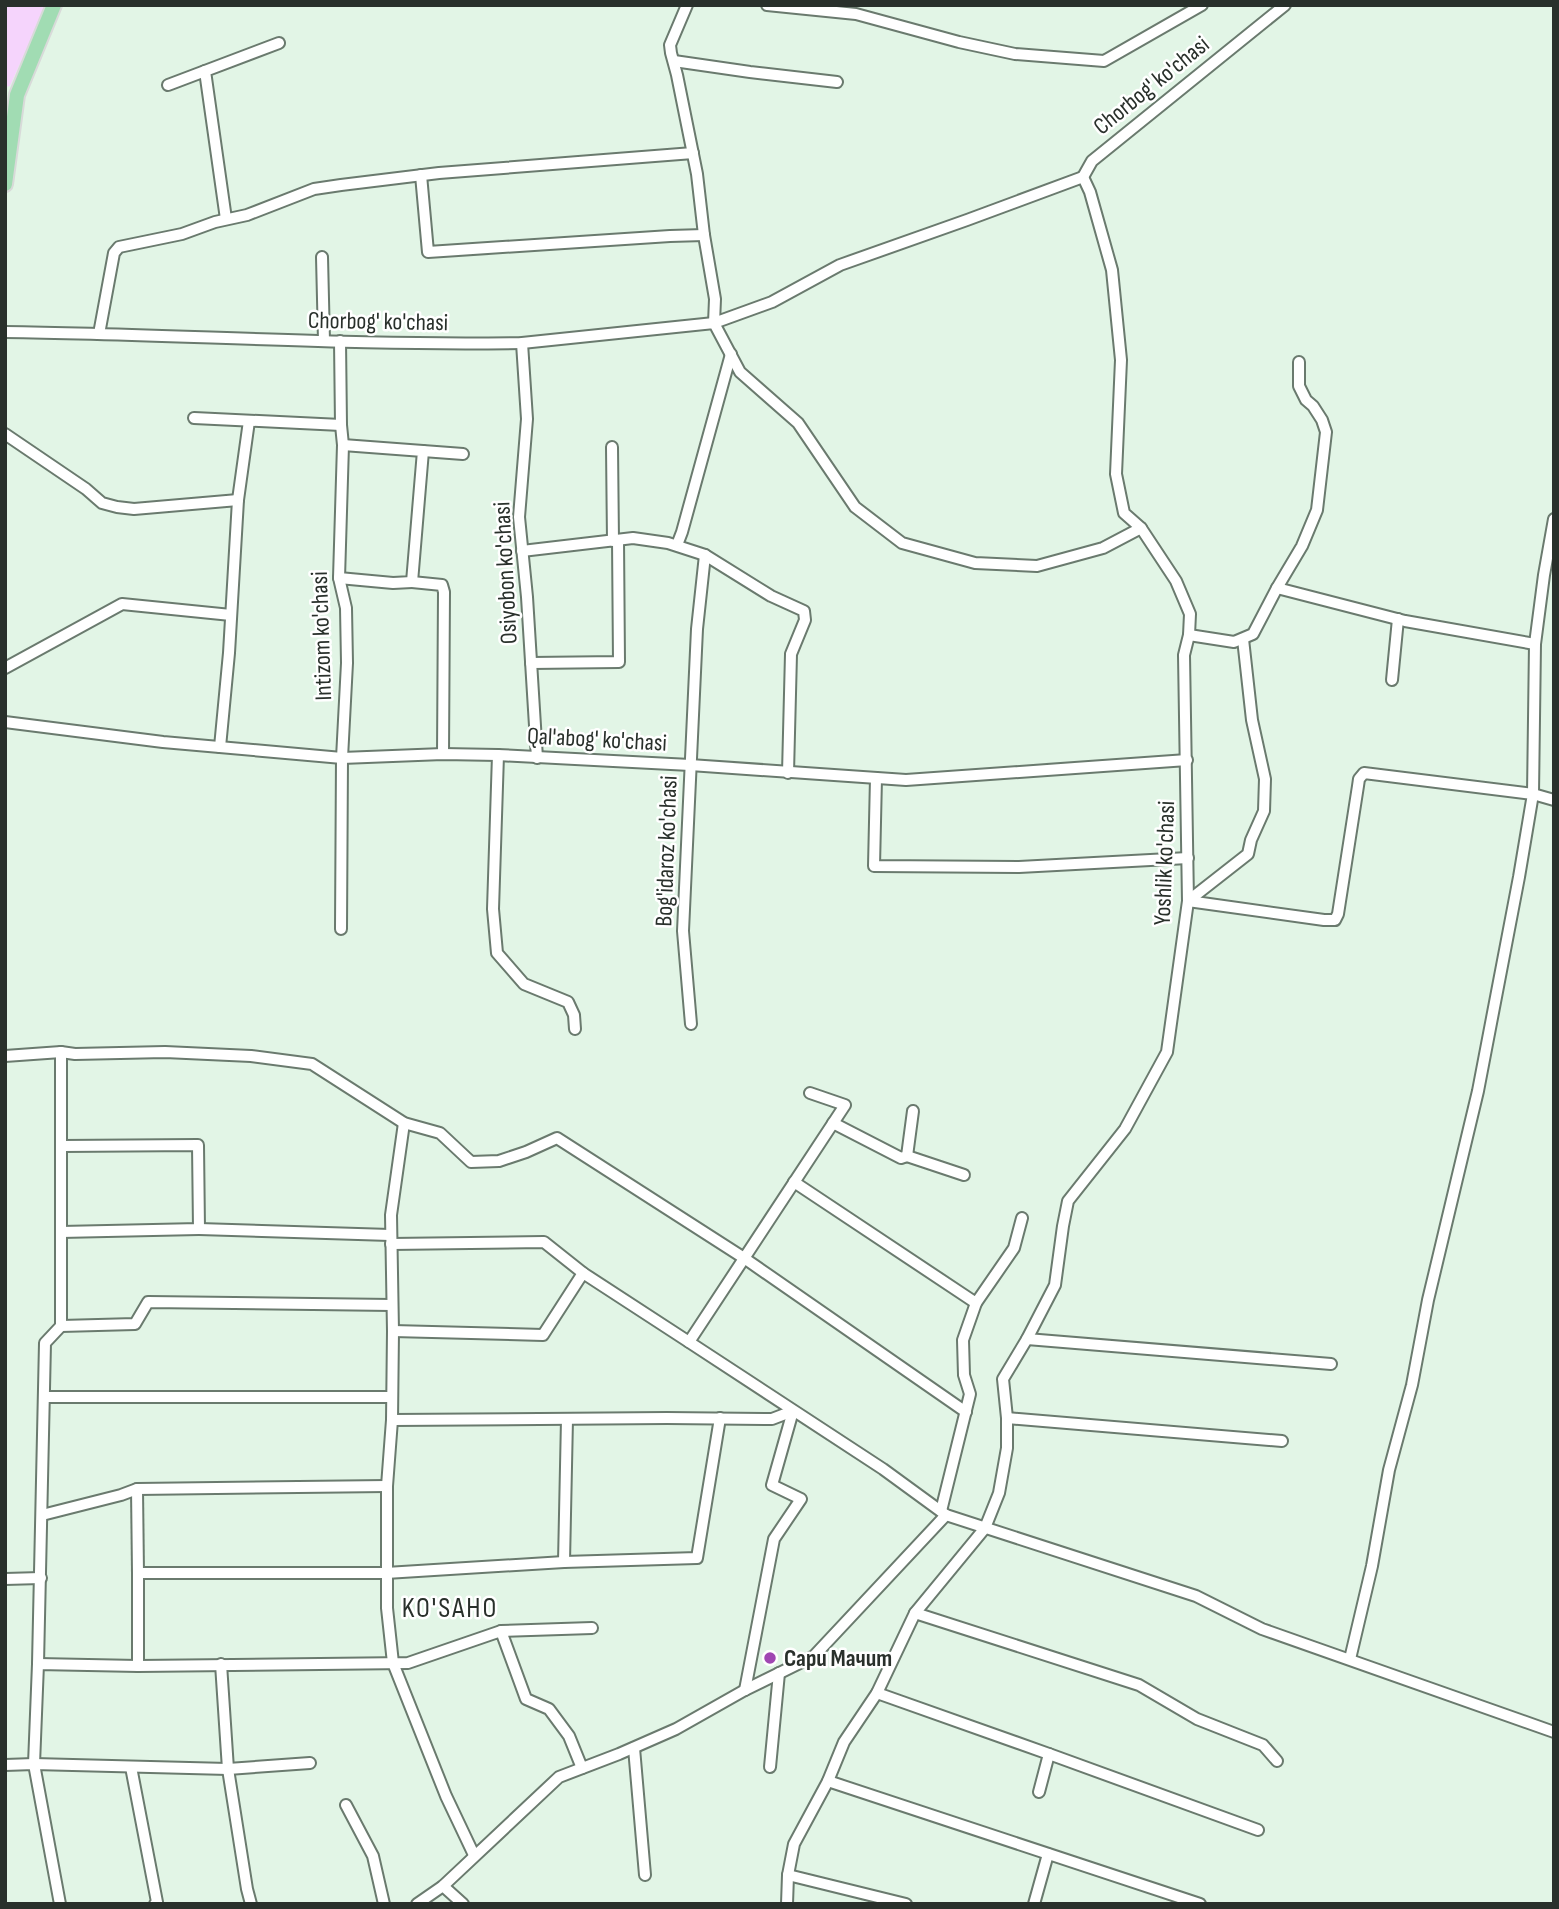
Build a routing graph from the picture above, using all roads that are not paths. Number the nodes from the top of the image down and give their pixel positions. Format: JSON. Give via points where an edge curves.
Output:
{"nodes":[{"id":1,"x":54,"y":5,"type":"edge"},
{"id":2,"x":687,"y":5,"type":"edge"},
{"id":3,"x":767,"y":5,"type":"edge"},
{"id":4,"x":1202,"y":5,"type":"edge"},
{"id":5,"x":1284,"y":5,"type":"edge"},
{"id":6,"x":782,"y":6,"type":"edge"},
{"id":7,"x":279,"y":43,"type":"dead end"},
{"id":8,"x":674,"y":61,"type":"junction"},
{"id":9,"x":205,"y":71,"type":"junction"},
{"id":10,"x":837,"y":82,"type":"dead end"},
{"id":11,"x":168,"y":85,"type":"dead end"},
{"id":12,"x":693,"y":153,"type":"junction"},
{"id":13,"x":421,"y":175,"type":"junction"},
{"id":14,"x":1083,"y":177,"type":"junction"},
{"id":15,"x":5,"y":184,"type":"edge"},
{"id":16,"x":226,"y":219,"type":"junction"},
{"id":17,"x":704,"y":235,"type":"junction"},
{"id":18,"x":322,"y":257,"type":"dead end"},
{"id":19,"x":715,"y":323,"type":"junction"},
{"id":20,"x":5,"y":332,"type":"edge"},
{"id":21,"x":100,"y":334,"type":"junction"},
{"id":22,"x":324,"y":341,"type":"junction"},
{"id":23,"x":340,"y":341,"type":"junction"},
{"id":24,"x":522,"y":343,"type":"junction"},
{"id":25,"x":731,"y":354,"type":"junction"},
{"id":26,"x":1299,"y":362,"type":"dead end"},
{"id":27,"x":194,"y":418,"type":"dead end"},
{"id":28,"x":249,"y":421,"type":"junction"},
{"id":29,"x":341,"y":425,"type":"junction"},
{"id":30,"x":5,"y":434,"type":"edge"},
{"id":31,"x":343,"y":445,"type":"junction"},
{"id":32,"x":612,"y":447,"type":"dead end"},
{"id":33,"x":423,"y":451,"type":"junction"},
{"id":34,"x":463,"y":454,"type":"dead end"},
{"id":35,"x":238,"y":500,"type":"junction"},
{"id":36,"x":1554,"y":519,"type":"edge"},
{"id":37,"x":1140,"y":528,"type":"junction"},
{"id":38,"x":615,"y":540,"type":"junction"},
{"id":39,"x":677,"y":545,"type":"junction"},
{"id":40,"x":522,"y":551,"type":"junction"},
{"id":41,"x":705,"y":555,"type":"junction"},
{"id":42,"x":339,"y":578,"type":"junction"},
{"id":43,"x":412,"y":582,"type":"junction"},
{"id":44,"x":1277,"y":588,"type":"junction"},
{"id":45,"x":232,"y":615,"type":"junction"},
{"id":46,"x":1398,"y":619,"type":"junction"},
{"id":47,"x":1189,"y":635,"type":"junction"},
{"id":48,"x":1243,"y":639,"type":"junction"},
{"id":49,"x":1535,"y":644,"type":"junction"},
{"id":50,"x":531,"y":663,"type":"junction"},
{"id":51,"x":5,"y":668,"type":"edge"},
{"id":52,"x":1392,"y":680,"type":"dead end"},
{"id":53,"x":5,"y":722,"type":"edge"},
{"id":54,"x":220,"y":747,"type":"junction"},
{"id":55,"x":443,"y":754,"type":"junction"},
{"id":56,"x":498,"y":755,"type":"junction"},
{"id":57,"x":342,"y":758,"type":"junction"},
{"id":58,"x":537,"y":758,"type":"junction"},
{"id":59,"x":1187,"y":760,"type":"junction"},
{"id":60,"x":690,"y":765,"type":"junction"},
{"id":61,"x":788,"y":773,"type":"junction"},
{"id":62,"x":876,"y":778,"type":"junction"},
{"id":63,"x":1533,"y":794,"type":"junction"},
{"id":64,"x":1554,"y":800,"type":"edge"},
{"id":65,"x":1188,"y":858,"type":"junction"},
{"id":66,"x":1188,"y":901,"type":"junction"},
{"id":67,"x":341,"y":929,"type":"dead end"},
{"id":68,"x":691,"y":1024,"type":"dead end"},
{"id":69,"x":575,"y":1029,"type":"dead end"},
{"id":70,"x":61,"y":1052,"type":"junction"},
{"id":71,"x":5,"y":1056,"type":"edge"},
{"id":72,"x":810,"y":1093,"type":"dead end"},
{"id":73,"x":913,"y":1111,"type":"dead end"},
{"id":74,"x":404,"y":1123,"type":"junction"},
{"id":75,"x":833,"y":1123,"type":"junction"},
{"id":76,"x":62,"y":1146,"type":"junction"},
{"id":77,"x":906,"y":1156,"type":"junction"},
{"id":78,"x":964,"y":1175,"type":"dead end"},
{"id":79,"x":794,"y":1182,"type":"junction"},
{"id":80,"x":1022,"y":1218,"type":"dead end"},
{"id":81,"x":199,"y":1229,"type":"junction"},
{"id":82,"x":61,"y":1232,"type":"junction"},
{"id":83,"x":390,"y":1239,"type":"junction"},
{"id":84,"x":744,"y":1258,"type":"junction"},
{"id":85,"x":583,"y":1273,"type":"junction"},
{"id":86,"x":976,"y":1303,"type":"junction"},
{"id":87,"x":392,"y":1305,"type":"junction"},
{"id":88,"x":61,"y":1326,"type":"junction"},
{"id":89,"x":393,"y":1331,"type":"junction"},
{"id":90,"x":1027,"y":1339,"type":"junction"},
{"id":91,"x":689,"y":1342,"type":"junction"},
{"id":92,"x":1331,"y":1364,"type":"dead end"},
{"id":93,"x":44,"y":1397,"type":"junction"},
{"id":94,"x":392,"y":1397,"type":"junction"},
{"id":95,"x":793,"y":1411,"type":"junction"},
{"id":96,"x":966,"y":1412,"type":"junction"},
{"id":97,"x":720,"y":1418,"type":"junction"},
{"id":98,"x":1007,"y":1418,"type":"junction"},
{"id":99,"x":567,"y":1419,"type":"junction"},
{"id":100,"x":392,"y":1420,"type":"junction"},
{"id":101,"x":1282,"y":1441,"type":"dead end"},
{"id":102,"x":387,"y":1486,"type":"junction"},
{"id":103,"x":137,"y":1489,"type":"junction"},
{"id":104,"x":944,"y":1513,"type":"junction"},
{"id":105,"x":42,"y":1515,"type":"junction"},
{"id":106,"x":985,"y":1528,"type":"junction"},
{"id":107,"x":564,"y":1562,"type":"junction"},
{"id":108,"x":138,"y":1573,"type":"junction"},
{"id":109,"x":386,"y":1573,"type":"junction"},
{"id":110,"x":41,"y":1578,"type":"junction"},
{"id":111,"x":5,"y":1579,"type":"edge"},
{"id":112,"x":915,"y":1614,"type":"junction"},
{"id":113,"x":592,"y":1628,"type":"dead end"},
{"id":114,"x":501,"y":1631,"type":"junction"},
{"id":115,"x":1350,"y":1659,"type":"junction"},
{"id":116,"x":393,"y":1663,"type":"junction"},
{"id":117,"x":38,"y":1664,"type":"junction"},
{"id":118,"x":220,"y":1664,"type":"junction"},
{"id":119,"x":138,"y":1666,"type":"junction"},
{"id":120,"x":779,"y":1673,"type":"junction"},
{"id":121,"x":745,"y":1690,"type":"junction"},
{"id":122,"x":877,"y":1693,"type":"junction"},
{"id":123,"x":1554,"y":1732,"type":"edge"},
{"id":124,"x":634,"y":1748,"type":"junction"},
{"id":125,"x":1049,"y":1754,"type":"junction"},
{"id":126,"x":1277,"y":1761,"type":"dead end"},
{"id":127,"x":33,"y":1763,"type":"junction"},
{"id":128,"x":310,"y":1763,"type":"dead end"},
{"id":129,"x":5,"y":1765,"type":"edge"},
{"id":130,"x":131,"y":1767,"type":"junction"},
{"id":131,"x":770,"y":1767,"type":"dead end"},
{"id":132,"x":582,"y":1768,"type":"junction"},
{"id":133,"x":228,"y":1769,"type":"junction"},
{"id":134,"x":828,"y":1781,"type":"junction"},
{"id":135,"x":1038,"y":1792,"type":"dead end"},
{"id":136,"x":346,"y":1805,"type":"dead end"},
{"id":137,"x":1258,"y":1830,"type":"dead end"},
{"id":138,"x":1048,"y":1854,"type":"junction"},
{"id":139,"x":474,"y":1855,"type":"junction"},
{"id":140,"x":645,"y":1875,"type":"dead end"},
{"id":141,"x":788,"y":1875,"type":"junction"},
{"id":142,"x":443,"y":1886,"type":"junction"},
{"id":143,"x":60,"y":1904,"type":"edge"},
{"id":144,"x":155,"y":1904,"type":"edge"},
{"id":145,"x":251,"y":1904,"type":"edge"},
{"id":146,"x":384,"y":1904,"type":"edge"},
{"id":147,"x":417,"y":1904,"type":"edge"},
{"id":148,"x":463,"y":1904,"type":"edge"},
{"id":149,"x":787,"y":1904,"type":"edge"},
{"id":150,"x":906,"y":1904,"type":"edge"},
{"id":151,"x":1034,"y":1904,"type":"edge"},
{"id":152,"x":1200,"y":1904,"type":"edge"}],
"edges":[{"from":1,"to":15,"type":"main road","via":[[18,95]]},
{"from":2,"to":8,"type":"street","via":[[670,45]]},
{"from":3,"to":6,"type":"street"},
{"from":4,"to":6,"type":"street","via":[[1104,61],[1015,54],[856,13]]},
{"from":5,"to":14,"type":"street","name":"Chorbog' ko'chasi","via":[[1092,161]]},
{"from":7,"to":9,"type":"street"},
{"from":8,"to":10,"type":"street"},
{"from":8,"to":12,"type":"street"},
{"from":9,"to":11,"type":"street"},
{"from":9,"to":16,"type":"street"},
{"from":12,"to":13,"type":"street"},
{"from":12,"to":17,"type":"street"},
{"from":13,"to":16,"type":"street","via":[[314,189]]},
{"from":13,"to":17,"type":"street","via":[[428,252]]},
{"from":14,"to":19,"type":"street","name":"Сhorbog' ko'chasi","via":[[840,265],[772,302]]},
{"from":14,"to":37,"type":"street","name":"Yoshlik ko'chasi","via":[[1112,271],[1121,360],[1116,474],[1124,513]]},
{"from":16,"to":21,"type":"street","via":[[119,247],[114,253]]},
{"from":17,"to":19,"type":"street"},
{"from":18,"to":22,"type":"street"},
{"from":19,"to":24,"type":"street","name":"Сhorbog' ko'chasi"},
{"from":19,"to":25,"type":"street"},
{"from":20,"to":21,"type":"street","name":"Сhorbog' ko'chasi"},
{"from":21,"to":22,"type":"street","name":"Сhorbog' ko'chasi"},
{"from":22,"to":23,"type":"street","name":"Сhorbog' ko'chasi"},
{"from":23,"to":24,"type":"street","name":"Сhorbog' ko'chasi"},
{"from":23,"to":29,"type":"street","name":"Intizom ko'chasi"},
{"from":24,"to":40,"type":"street","name":"Osiyobon ko'chasi","via":[[527,419],[519,517]]},
{"from":25,"to":37,"type":"street","via":[[740,372],[798,423],[855,507],[902,543],[975,563],[1037,566],[1103,548]]},
{"from":25,"to":39,"type":"street"},
{"from":26,"to":44,"type":"street","via":[[1299,386],[1326,432],[1317,510],[1302,547]]},
{"from":27,"to":28,"type":"street"},
{"from":28,"to":29,"type":"street"},
{"from":28,"to":35,"type":"street"},
{"from":29,"to":31,"type":"street","name":"Intizom ko'chasi"},
{"from":30,"to":35,"type":"street","via":[[102,503],[134,509]]},
{"from":31,"to":33,"type":"street"},
{"from":31,"to":42,"type":"street","name":"Intizom ko'chasi"},
{"from":32,"to":38,"type":"street"},
{"from":33,"to":34,"type":"street"},
{"from":33,"to":43,"type":"street"},
{"from":35,"to":45,"type":"street"},
{"from":36,"to":49,"type":"street"},
{"from":37,"to":47,"type":"street","name":"Yoshlik ko'chasi","via":[[1176,581],[1190,614]]},
{"from":38,"to":39,"type":"street"},
{"from":38,"to":40,"type":"street"},
{"from":38,"to":50,"type":"street","via":[[619,663]]},
{"from":39,"to":41,"type":"street"},
{"from":40,"to":50,"type":"street","name":"Osiyobon ko'chasi"},
{"from":41,"to":60,"type":"street","name":"Bog'idaroz ko'chasi"},
{"from":41,"to":61,"type":"street","via":[[804,611],[791,654]]},
{"from":42,"to":43,"type":"street"},
{"from":42,"to":57,"type":"street","name":"Intizom ko'chasi","via":[[346,608],[347,649]]},
{"from":43,"to":55,"type":"street","via":[[442,585],[444,592]]},
{"from":44,"to":46,"type":"street"},
{"from":44,"to":48,"type":"street","via":[[1253,635]]},
{"from":45,"to":51,"type":"street","via":[[122,604]]},
{"from":45,"to":54,"type":"street"},
{"from":46,"to":49,"type":"street"},
{"from":46,"to":52,"type":"street"},
{"from":47,"to":48,"type":"street","via":[[1234,642]]},
{"from":47,"to":59,"type":"street","name":"Yoshlik ko'chasi","via":[[1184,655]]},
{"from":48,"to":66,"type":"street","via":[[1252,720],[1265,779],[1264,811],[1248,854]]},
{"from":49,"to":63,"type":"street"},
{"from":50,"to":58,"type":"street","name":"Osiyobon ko'chasi"},
{"from":53,"to":54,"type":"street","name":"Qal'abog' ko'chasi"},
{"from":54,"to":57,"type":"street","name":"Qal'abog' ko'chasi"},
{"from":55,"to":56,"type":"street","name":"Qal'abog' ko'chasi"},
{"from":55,"to":57,"type":"street","name":"Qal'abog' ko'chasi"},
{"from":56,"to":58,"type":"street","name":"Qal'abog' ko'chasi"},
{"from":56,"to":69,"type":"street","via":[[493,909],[497,953],[524,984],[568,1002],[575,1015]]},
{"from":57,"to":67,"type":"street","name":"Intizom ko'chasi"},
{"from":58,"to":60,"type":"street","name":"Qal'abog' ko'chasi"},
{"from":59,"to":62,"type":"street","name":"Qal'abog' ko'chasi","via":[[906,780]]},
{"from":59,"to":65,"type":"street","name":"Yoshlik ko'chasi"},
{"from":60,"to":61,"type":"street","name":"Qal'abog' ko'chasi"},
{"from":60,"to":68,"type":"street","name":"Bog'idaroz ko'chasi","via":[[682,931]]},
{"from":61,"to":62,"type":"street","name":"Qal'abog' ko'chasi"},
{"from":62,"to":65,"type":"street","via":[[874,866],[1019,867]]},
{"from":63,"to":64,"type":"street"},
{"from":63,"to":66,"type":"street","via":[[1364,773],[1359,779],[1335,920]]},
{"from":63,"to":115,"type":"street","via":[[1478,1091],[1389,1470]]},
{"from":65,"to":66,"type":"street","name":"Yoshlik ko'chasi"},
{"from":66,"to":90,"type":"street","name":"Yoshlik ko'chasi","via":[[1167,1052],[1125,1129],[1068,1201],[1055,1285]]},
{"from":70,"to":71,"type":"street"},
{"from":70,"to":74,"type":"street","via":[[251,1056],[312,1064]]},
{"from":70,"to":76,"type":"street"},
{"from":72,"to":75,"type":"street","via":[[845,1105]]},
{"from":73,"to":77,"type":"street"},
{"from":74,"to":83,"type":"street"},
{"from":74,"to":84,"type":"street","via":[[440,1133],[471,1162],[499,1161],[557,1138]]},
{"from":75,"to":77,"type":"street","via":[[901,1158]]},
{"from":75,"to":79,"type":"street"},
{"from":76,"to":81,"type":"street","via":[[198,1145]]},
{"from":76,"to":82,"type":"street"},
{"from":77,"to":78,"type":"street"},
{"from":79,"to":84,"type":"street"},
{"from":79,"to":86,"type":"street"},
{"from":80,"to":86,"type":"street","via":[[1014,1248]]},
{"from":81,"to":82,"type":"street"},
{"from":81,"to":83,"type":"street"},
{"from":82,"to":88,"type":"street"},
{"from":83,"to":85,"type":"street","via":[[544,1242]]},
{"from":83,"to":87,"type":"street"},
{"from":84,"to":91,"type":"street"},
{"from":84,"to":96,"type":"street"},
{"from":85,"to":89,"type":"street","via":[[543,1335]]},
{"from":85,"to":91,"type":"street"},
{"from":86,"to":96,"type":"street","via":[[963,1340],[964,1375],[970,1394]]},
{"from":87,"to":88,"type":"street","via":[[148,1302],[135,1324]]},
{"from":87,"to":89,"type":"street"},
{"from":88,"to":93,"type":"street","via":[[45,1343]]},
{"from":89,"to":94,"type":"street"},
{"from":90,"to":92,"type":"street"},
{"from":90,"to":98,"type":"street","name":"Yoshlik ko'chasi","via":[[1003,1379]]},
{"from":91,"to":95,"type":"street"},
{"from":93,"to":94,"type":"street"},
{"from":93,"to":105,"type":"street"},
{"from":94,"to":100,"type":"street"},
{"from":95,"to":97,"type":"street","via":[[772,1419]]},
{"from":95,"to":104,"type":"street"},
{"from":95,"to":121,"type":"street","via":[[772,1485],[801,1499],[774,1539]]},
{"from":96,"to":104,"type":"street"},
{"from":97,"to":99,"type":"street"},
{"from":97,"to":107,"type":"street","via":[[697,1559]]},
{"from":98,"to":101,"type":"street"},
{"from":98,"to":106,"type":"street","name":"Yoshlik ko'chasi","via":[[999,1493]]},
{"from":99,"to":100,"type":"street"},
{"from":99,"to":107,"type":"street"},
{"from":100,"to":102,"type":"street"},
{"from":102,"to":103,"type":"street"},
{"from":102,"to":109,"type":"street"},
{"from":103,"to":105,"type":"street"},
{"from":103,"to":108,"type":"street"},
{"from":104,"to":106,"type":"street"},
{"from":104,"to":120,"type":"street","via":[[814,1656]]},
{"from":105,"to":110,"type":"street"},
{"from":106,"to":112,"type":"street","name":"Yoshlik ko'chasi"},
{"from":106,"to":115,"type":"street","via":[[1196,1596],[1262,1629]]},
{"from":107,"to":109,"type":"street"},
{"from":108,"to":109,"type":"street"},
{"from":108,"to":119,"type":"street"},
{"from":109,"to":116,"type":"street"},
{"from":110,"to":111,"type":"street"},
{"from":110,"to":117,"type":"street"},
{"from":112,"to":122,"type":"street","name":"Yoshlik ko'chasi"},
{"from":112,"to":126,"type":"street","via":[[1139,1685],[1197,1719],[1263,1745]]},
{"from":113,"to":114,"type":"street"},
{"from":114,"to":116,"type":"street","via":[[408,1663]]},
{"from":114,"to":132,"type":"street","via":[[526,1699],[549,1709],[569,1736]]},
{"from":115,"to":123,"type":"street"},
{"from":116,"to":118,"type":"street"},
{"from":116,"to":139,"type":"street"},
{"from":117,"to":119,"type":"street"},
{"from":117,"to":127,"type":"street"},
{"from":118,"to":119,"type":"street"},
{"from":118,"to":133,"type":"street"},
{"from":120,"to":121,"type":"street"},
{"from":120,"to":131,"type":"street"},
{"from":121,"to":124,"type":"street"},
{"from":122,"to":125,"type":"street"},
{"from":122,"to":134,"type":"street","name":"Yoshlik ko'chasi","via":[[844,1742]]},
{"from":124,"to":132,"type":"street"},
{"from":124,"to":140,"type":"street"},
{"from":125,"to":135,"type":"street"},
{"from":125,"to":137,"type":"street"},
{"from":127,"to":129,"type":"street"},
{"from":127,"to":130,"type":"street"},
{"from":127,"to":143,"type":"street"},
{"from":128,"to":133,"type":"street"},
{"from":130,"to":133,"type":"street"},
{"from":130,"to":144,"type":"street"},
{"from":132,"to":139,"type":"street","via":[[559,1777]]},
{"from":133,"to":145,"type":"street"},
{"from":134,"to":138,"type":"street"},
{"from":134,"to":141,"type":"street","name":"Yoshlik ko'chasi","via":[[794,1844]]},
{"from":136,"to":146,"type":"street","via":[[373,1856]]},
{"from":138,"to":151,"type":"street"},
{"from":138,"to":152,"type":"street"},
{"from":139,"to":142,"type":"street"},
{"from":141,"to":149,"type":"street","name":"Yoshlik ko'chasi"},
{"from":141,"to":150,"type":"street"},
{"from":142,"to":147,"type":"street"},
{"from":142,"to":148,"type":"street"}]}
